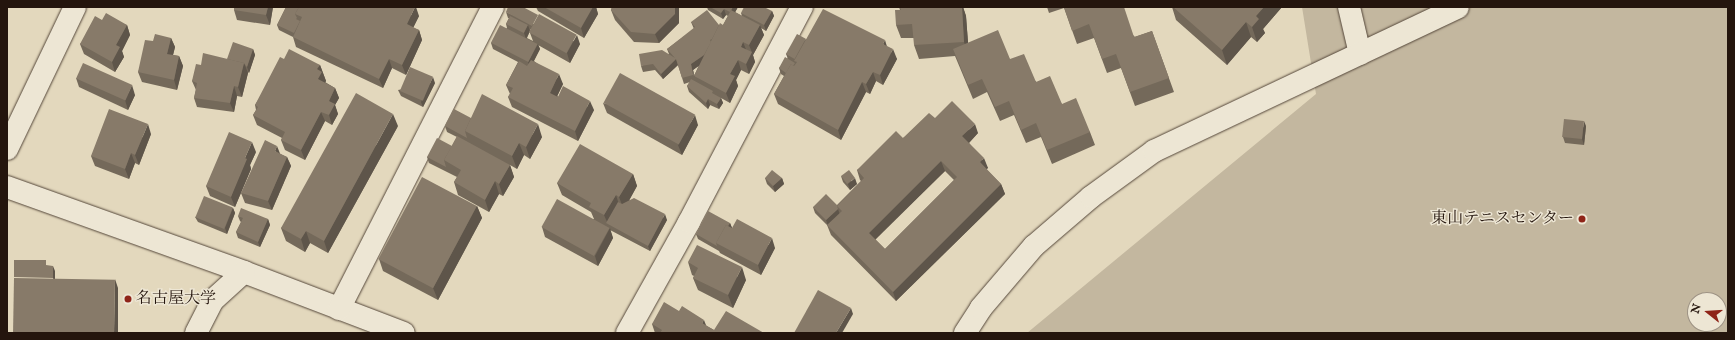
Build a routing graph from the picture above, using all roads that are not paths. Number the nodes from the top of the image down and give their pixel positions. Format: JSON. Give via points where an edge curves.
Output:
{"nodes":[{"id":1,"x":75,"y":7,"type":"edge"},
{"id":2,"x":493,"y":7,"type":"edge"},
{"id":3,"x":802,"y":7,"type":"edge"},
{"id":4,"x":1349,"y":7,"type":"edge"},
{"id":5,"x":1458,"y":7,"type":"edge"},
{"id":6,"x":1360,"y":54,"type":"junction"},
{"id":7,"x":7,"y":149,"type":"edge"},
{"id":8,"x":7,"y":187,"type":"edge"},
{"id":9,"x":244,"y":272,"type":"junction"},
{"id":10,"x":339,"y":309,"type":"junction"},
{"id":11,"x":196,"y":333,"type":"edge"},
{"id":12,"x":404,"y":333,"type":"edge"},
{"id":13,"x":627,"y":333,"type":"edge"},
{"id":14,"x":965,"y":333,"type":"edge"}],
"edges":[{"from":1,"to":7,"type":"street"},
{"from":2,"to":10,"type":"street"},
{"from":3,"to":13,"type":"street"},
{"from":4,"to":6,"type":"street"},
{"from":5,"to":6,"type":"street"},
{"from":6,"to":14,"type":"street","via":[[1154,151],[1091,197],[1034,246],[982,308]]},
{"from":8,"to":9,"type":"street"},
{"from":9,"to":10,"type":"street"},
{"from":9,"to":11,"type":"street","via":[[212,301]]},
{"from":10,"to":12,"type":"street"}]}
